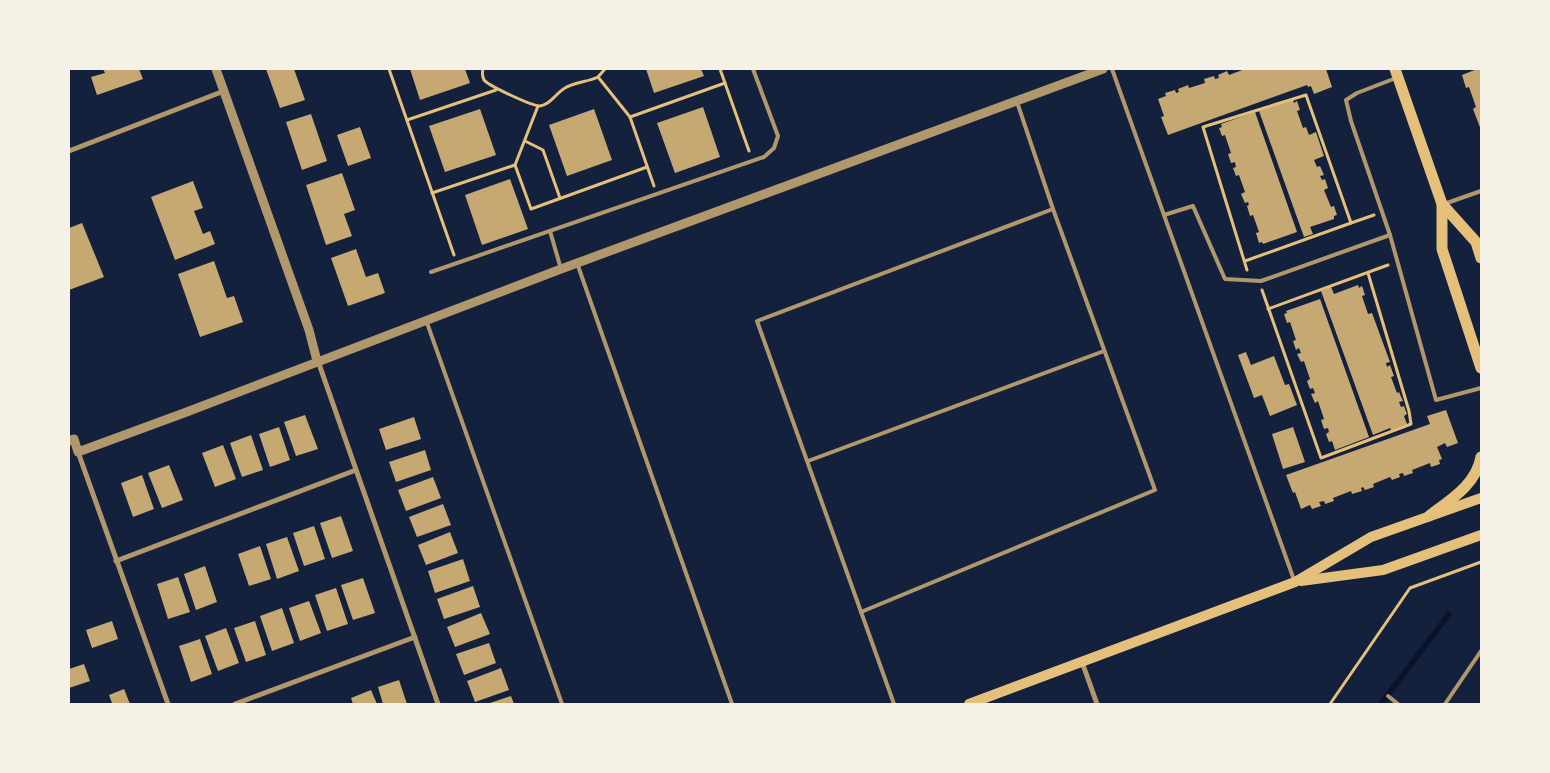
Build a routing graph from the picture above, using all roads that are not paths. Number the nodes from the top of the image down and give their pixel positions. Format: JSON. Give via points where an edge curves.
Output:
{"nodes":[{"id":1,"x":216,"y":69,"type":"edge"},
{"id":2,"x":754,"y":69,"type":"edge"},
{"id":3,"x":1103,"y":69,"type":"edge"},
{"id":4,"x":1112,"y":69,"type":"edge"},
{"id":5,"x":1397,"y":73,"type":"edge"},
{"id":6,"x":224,"y":91,"type":"junction"},
{"id":7,"x":1017,"y":100,"type":"junction"},
{"id":8,"x":69,"y":151,"type":"edge"},
{"id":9,"x":1481,"y":191,"type":"edge"},
{"id":10,"x":1442,"y":204,"type":"junction"},
{"id":11,"x":1052,"y":210,"type":"junction"},
{"id":12,"x":1164,"y":215,"type":"junction"},
{"id":13,"x":550,"y":231,"type":"junction"},
{"id":14,"x":1390,"y":236,"type":"junction"},
{"id":15,"x":1481,"y":258,"type":"edge"},
{"id":16,"x":577,"y":263,"type":"junction"},
{"id":17,"x":561,"y":269,"type":"junction"},
{"id":18,"x":431,"y":272,"type":"dead end"},
{"id":19,"x":426,"y":320,"type":"junction"},
{"id":20,"x":1104,"y":351,"type":"junction"},
{"id":21,"x":317,"y":361,"type":"junction"},
{"id":22,"x":1481,"y":368,"type":"edge"},
{"id":23,"x":1481,"y":388,"type":"edge"},
{"id":24,"x":71,"y":440,"type":"edge"},
{"id":25,"x":78,"y":452,"type":"junction"},
{"id":26,"x":1481,"y":457,"type":"edge"},
{"id":27,"x":808,"y":461,"type":"junction"},
{"id":28,"x":356,"y":470,"type":"junction"},
{"id":29,"x":1481,"y":498,"type":"edge"},
{"id":30,"x":1429,"y":516,"type":"junction"},
{"id":31,"x":1481,"y":535,"type":"edge"},
{"id":32,"x":116,"y":561,"type":"junction"},
{"id":33,"x":1295,"y":582,"type":"junction"},
{"id":34,"x":861,"y":612,"type":"junction"},
{"id":35,"x":415,"y":637,"type":"junction"},
{"id":36,"x":1481,"y":651,"type":"edge"},
{"id":37,"x":1082,"y":662,"type":"junction"},
{"id":38,"x":1388,"y":696,"type":"dead end"},
{"id":39,"x":168,"y":704,"type":"edge"},
{"id":40,"x":235,"y":704,"type":"edge"},
{"id":41,"x":438,"y":704,"type":"edge"},
{"id":42,"x":562,"y":704,"type":"edge"},
{"id":43,"x":732,"y":704,"type":"edge"},
{"id":44,"x":894,"y":704,"type":"edge"},
{"id":45,"x":970,"y":704,"type":"edge"},
{"id":46,"x":1098,"y":704,"type":"edge"},
{"id":47,"x":1398,"y":704,"type":"edge"},
{"id":48,"x":1445,"y":704,"type":"edge"}],
"edges":[{"from":1,"to":6,"type":"street"},
{"from":2,"to":13,"type":"lane","via":[[778,136],[774,148],[764,157]]},
{"from":3,"to":7,"type":"street"},
{"from":4,"to":12,"type":"lane"},
{"from":5,"to":10,"type":"main road"},
{"from":5,"to":14,"type":"lane","via":[[1346,100]]},
{"from":6,"to":8,"type":"street"},
{"from":6,"to":21,"type":"street","via":[[309,330]]},
{"from":7,"to":11,"type":"lane"},
{"from":7,"to":16,"type":"street"},
{"from":9,"to":10,"type":"lane"},
{"from":10,"to":15,"type":"main road","via":[[1476,242]]},
{"from":10,"to":22,"type":"main road","via":[[1442,249]]},
{"from":11,"to":20,"type":"lane"},
{"from":11,"to":27,"type":"lane","via":[[757,321]]},
{"from":12,"to":14,"type":"lane","via":[[1193,206],[1225,279],[1262,281]]},
{"from":12,"to":33,"type":"lane"},
{"from":13,"to":17,"type":"lane"},
{"from":13,"to":18,"type":"lane"},
{"from":14,"to":23,"type":"lane","via":[[1436,400]]},
{"from":16,"to":17,"type":"street"},
{"from":16,"to":43,"type":"lane"},
{"from":17,"to":19,"type":"street"},
{"from":19,"to":21,"type":"street"},
{"from":19,"to":42,"type":"lane"},
{"from":20,"to":27,"type":"lane"},
{"from":20,"to":34,"type":"lane","via":[[1155,490]]},
{"from":21,"to":25,"type":"street"},
{"from":21,"to":28,"type":"street"},
{"from":24,"to":25,"type":"street"},
{"from":25,"to":32,"type":"street"},
{"from":26,"to":30,"type":"main road","via":[[1479,467],[1465,488]]},
{"from":27,"to":34,"type":"lane"},
{"from":28,"to":32,"type":"street"},
{"from":28,"to":35,"type":"street"},
{"from":29,"to":30,"type":"main road"},
{"from":30,"to":33,"type":"main road","via":[[1371,537]]},
{"from":31,"to":33,"type":"main road","via":[[1383,570]]},
{"from":32,"to":39,"type":"street"},
{"from":33,"to":37,"type":"main road"},
{"from":34,"to":44,"type":"lane"},
{"from":35,"to":40,"type":"street"},
{"from":35,"to":41,"type":"street"},
{"from":36,"to":48,"type":"lane"},
{"from":37,"to":45,"type":"main road"},
{"from":37,"to":46,"type":"street"},
{"from":38,"to":47,"type":"lane"}]}
